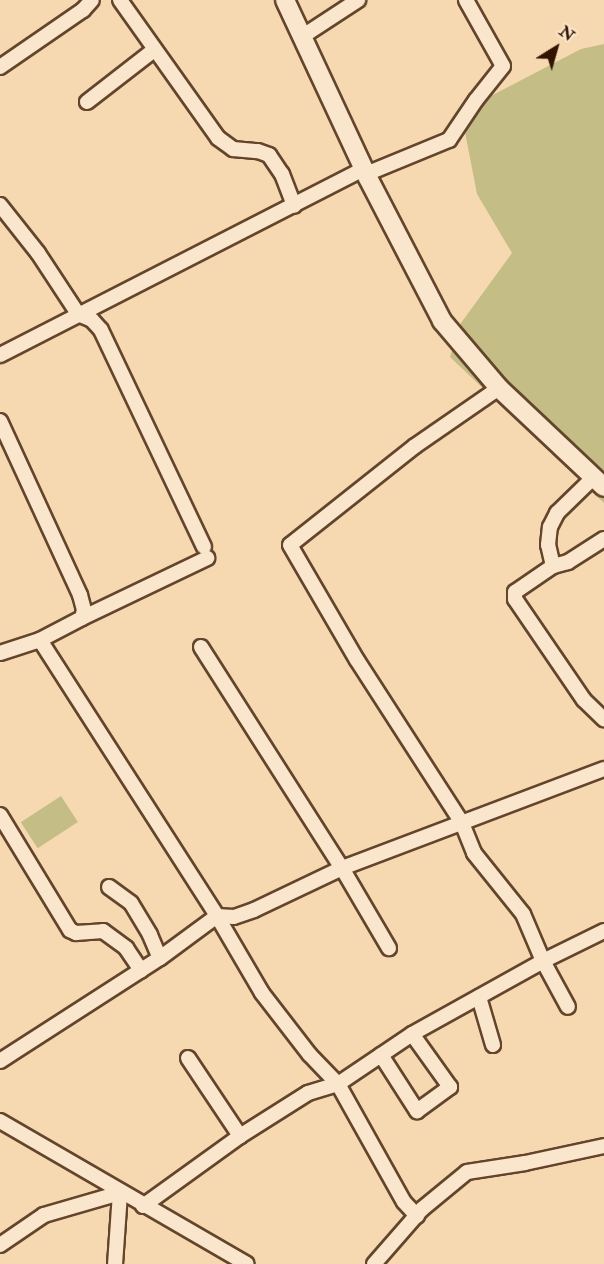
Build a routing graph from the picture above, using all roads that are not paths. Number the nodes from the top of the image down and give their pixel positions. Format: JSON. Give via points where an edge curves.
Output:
{"nodes":[{"id":1,"x":92,"y":0,"type":"edge"},
{"id":2,"x":120,"y":0,"type":"edge"},
{"id":3,"x":285,"y":0,"type":"edge"},
{"id":4,"x":357,"y":0,"type":"edge"},
{"id":5,"x":466,"y":0,"type":"edge"},
{"id":6,"x":303,"y":36,"type":"junction"},
{"id":7,"x":154,"y":51,"type":"junction"},
{"id":8,"x":0,"y":66,"type":"edge"},
{"id":9,"x":87,"y":102,"type":"dead end"},
{"id":10,"x":365,"y":171,"type":"junction"},
{"id":11,"x":0,"y":205,"type":"edge"},
{"id":12,"x":294,"y":206,"type":"junction"},
{"id":13,"x":78,"y":314,"type":"junction"},
{"id":14,"x":0,"y":355,"type":"edge"},
{"id":15,"x":500,"y":388,"type":"junction"},
{"id":16,"x":0,"y":421,"type":"edge"},
{"id":17,"x":599,"y":482,"type":"edge"},
{"id":18,"x":604,"y":539,"type":"edge"},
{"id":19,"x":553,"y":566,"type":"junction"},
{"id":20,"x":82,"y":618,"type":"junction"},
{"id":21,"x":40,"y":640,"type":"junction"},
{"id":22,"x":201,"y":647,"type":"dead end"},
{"id":23,"x":0,"y":653,"type":"edge"},
{"id":24,"x":604,"y":719,"type":"edge"},
{"id":25,"x":604,"y":769,"type":"edge"},
{"id":26,"x":0,"y":815,"type":"edge"},
{"id":27,"x":462,"y":823,"type":"junction"},
{"id":28,"x":342,"y":868,"type":"junction"},
{"id":29,"x":110,"y":887,"type":"dead end"},
{"id":30,"x":217,"y":916,"type":"junction"},
{"id":31,"x":604,"y":931,"type":"edge"},
{"id":32,"x":389,"y":948,"type":"dead end"},
{"id":33,"x":160,"y":958,"type":"junction"},
{"id":34,"x":543,"y":961,"type":"junction"},
{"id":35,"x":141,"y":970,"type":"junction"},
{"id":36,"x":479,"y":997,"type":"junction"},
{"id":37,"x":568,"y":1007,"type":"dead end"},
{"id":38,"x":411,"y":1034,"type":"junction"},
{"id":39,"x":493,"y":1045,"type":"dead end"},
{"id":40,"x":381,"y":1055,"type":"junction"},
{"id":41,"x":188,"y":1059,"type":"dead end"},
{"id":42,"x":0,"y":1061,"type":"edge"},
{"id":43,"x":338,"y":1084,"type":"junction"},
{"id":44,"x":0,"y":1121,"type":"edge"},
{"id":45,"x":240,"y":1136,"type":"junction"},
{"id":46,"x":604,"y":1146,"type":"edge"},
{"id":47,"x":120,"y":1193,"type":"junction"},
{"id":48,"x":143,"y":1206,"type":"junction"},
{"id":49,"x":417,"y":1216,"type":"junction"},
{"id":50,"x":0,"y":1245,"type":"edge"},
{"id":51,"x":115,"y":1264,"type":"edge"},
{"id":52,"x":247,"y":1264,"type":"edge"},
{"id":53,"x":374,"y":1264,"type":"edge"}],
"edges":[{"from":1,"to":8,"type":"street"},
{"from":2,"to":7,"type":"street"},
{"from":3,"to":6,"type":"street"},
{"from":4,"to":6,"type":"street"},
{"from":5,"to":10,"type":"street","via":[[503,66],[449,140]]},
{"from":6,"to":10,"type":"street"},
{"from":7,"to":9,"type":"street"},
{"from":7,"to":12,"type":"street","via":[[227,146],[269,155],[282,174]]},
{"from":10,"to":12,"type":"street"},
{"from":10,"to":15,"type":"street","via":[[442,321]]},
{"from":11,"to":13,"type":"street"},
{"from":12,"to":13,"type":"street"},
{"from":13,"to":14,"type":"street"},
{"from":13,"to":20,"type":"street","via":[[92,320],[101,330],[206,552]]},
{"from":15,"to":17,"type":"street"},
{"from":15,"to":27,"type":"street","via":[[415,446],[290,545],[357,660]]},
{"from":16,"to":20,"type":"street","via":[[80,595]]},
{"from":17,"to":19,"type":"street","via":[[557,513],[548,545]]},
{"from":18,"to":19,"type":"street","via":[[568,562]]},
{"from":19,"to":24,"type":"street","via":[[515,592],[515,598],[584,700]]},
{"from":20,"to":21,"type":"street"},
{"from":21,"to":23,"type":"street"},
{"from":21,"to":30,"type":"street"},
{"from":22,"to":28,"type":"street"},
{"from":25,"to":27,"type":"street"},
{"from":26,"to":35,"type":"street","via":[[70,930],[103,931],[126,948]]},
{"from":27,"to":28,"type":"street"},
{"from":27,"to":34,"type":"street","via":[[474,853],[523,914]]},
{"from":28,"to":30,"type":"street","via":[[254,910],[234,917]]},
{"from":28,"to":32,"type":"street"},
{"from":29,"to":33,"type":"street","via":[[131,903]]},
{"from":30,"to":33,"type":"street"},
{"from":30,"to":43,"type":"street","via":[[262,993]]},
{"from":31,"to":34,"type":"street"},
{"from":33,"to":35,"type":"street"},
{"from":34,"to":36,"type":"street"},
{"from":34,"to":37,"type":"street"},
{"from":35,"to":42,"type":"street"},
{"from":36,"to":38,"type":"street"},
{"from":36,"to":39,"type":"street"},
{"from":38,"to":40,"type":"street"},
{"from":38,"to":40,"type":"street","via":[[450,1088],[417,1111]]},
{"from":40,"to":43,"type":"street"},
{"from":41,"to":45,"type":"street"},
{"from":43,"to":45,"type":"street","via":[[308,1094]]},
{"from":43,"to":49,"type":"street","via":[[404,1202]]},
{"from":44,"to":47,"type":"street"},
{"from":45,"to":48,"type":"street"},
{"from":46,"to":49,"type":"street","via":[[467,1172],[436,1195]]},
{"from":47,"to":48,"type":"street"},
{"from":47,"to":50,"type":"street","via":[[44,1215]]},
{"from":47,"to":51,"type":"street"},
{"from":48,"to":52,"type":"street"},
{"from":49,"to":53,"type":"street"}]}
